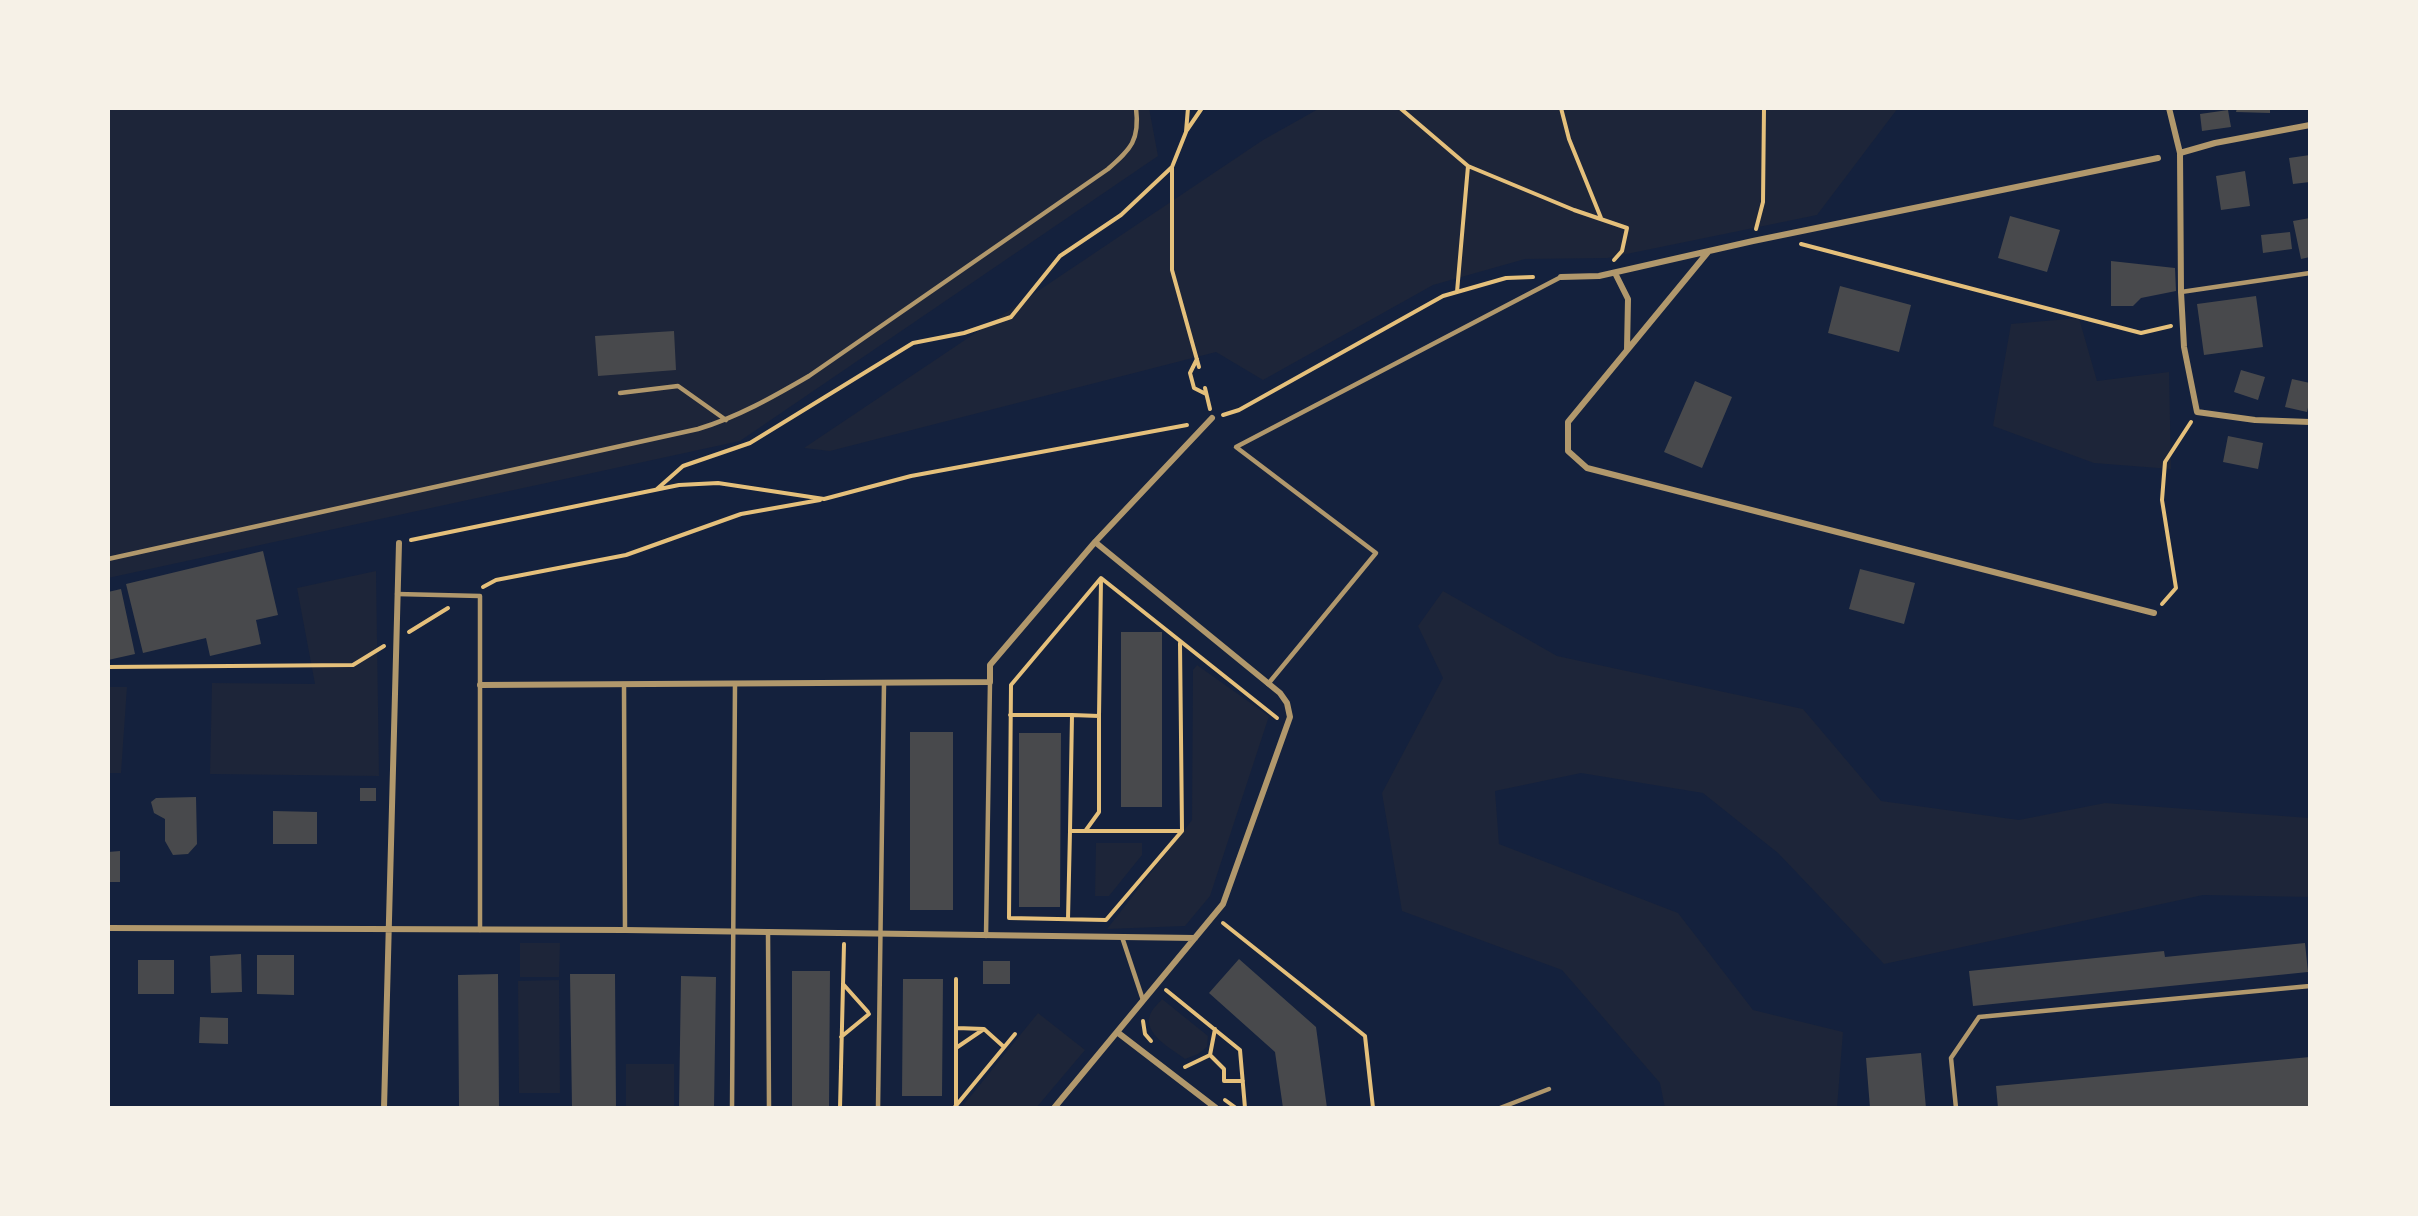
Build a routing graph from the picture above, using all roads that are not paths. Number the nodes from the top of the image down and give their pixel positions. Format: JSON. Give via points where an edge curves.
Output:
{"nodes":[{"id":1,"x":1137,"y":108,"type":"edge"},
{"id":2,"x":2169,"y":108,"type":"edge"},
{"id":3,"x":2310,"y":125,"type":"edge"},
{"id":4,"x":2180,"y":153,"type":"junction"},
{"id":5,"x":2158,"y":158,"type":"dead end"},
{"id":6,"x":1708,"y":252,"type":"junction"},
{"id":7,"x":1614,"y":273,"type":"junction"},
{"id":8,"x":2310,"y":273,"type":"edge"},
{"id":9,"x":1561,"y":277,"type":"joint"},
{"id":10,"x":2181,"y":292,"type":"junction"},
{"id":11,"x":1627,"y":350,"type":"junction"},
{"id":12,"x":621,"y":393,"type":"dead end"},
{"id":13,"x":1212,"y":418,"type":"road end"},
{"id":14,"x":726,"y":420,"type":"junction"},
{"id":15,"x":2310,"y":422,"type":"edge"},
{"id":16,"x":1095,"y":542,"type":"junction"},
{"id":17,"x":399,"y":543,"type":"road end"},
{"id":18,"x":108,"y":559,"type":"edge"},
{"id":19,"x":397,"y":594,"type":"junction"},
{"id":20,"x":2154,"y":613,"type":"road end"},
{"id":21,"x":990,"y":682,"type":"junction"},
{"id":22,"x":884,"y":683,"type":"junction"},
{"id":23,"x":735,"y":684,"type":"junction"},
{"id":24,"x":1268,"y":684,"type":"junction"},
{"id":25,"x":624,"y":685,"type":"junction"},
{"id":26,"x":480,"y":686,"type":"junction"},
{"id":27,"x":108,"y":928,"type":"edge"},
{"id":28,"x":387,"y":930,"type":"junction"},
{"id":29,"x":480,"y":930,"type":"junction"},
{"id":30,"x":625,"y":930,"type":"junction"},
{"id":31,"x":768,"y":932,"type":"junction"},
{"id":32,"x":731,"y":933,"type":"junction"},
{"id":33,"x":879,"y":934,"type":"junction"},
{"id":34,"x":986,"y":936,"type":"junction"},
{"id":35,"x":1122,"y":937,"type":"junction"},
{"id":36,"x":1195,"y":938,"type":"junction"},
{"id":37,"x":2310,"y":986,"type":"edge"},
{"id":38,"x":1143,"y":1000,"type":"junction"},
{"id":39,"x":1117,"y":1032,"type":"junction"},
{"id":40,"x":1549,"y":1089,"type":"dead end"},
{"id":41,"x":384,"y":1108,"type":"edge"},
{"id":42,"x":732,"y":1108,"type":"edge"},
{"id":43,"x":769,"y":1108,"type":"edge"},
{"id":44,"x":878,"y":1108,"type":"edge"},
{"id":45,"x":1054,"y":1108,"type":"edge"},
{"id":46,"x":1216,"y":1108,"type":"edge"},
{"id":47,"x":1500,"y":1108,"type":"edge"},
{"id":48,"x":1956,"y":1108,"type":"edge"}],
"edges":[{"from":1,"to":14,"type":"lane","via":[[1134,143],[1108,169],[809,376]]},
{"from":2,"to":4,"type":"street"},
{"from":3,"to":4,"type":"street"},
{"from":4,"to":10,"type":"street"},
{"from":5,"to":6,"type":"street"},
{"from":6,"to":7,"type":"street"},
{"from":6,"to":11,"type":"street"},
{"from":7,"to":9,"type":"street"},
{"from":7,"to":11,"type":"street","via":[[1628,299]]},
{"from":8,"to":10,"type":"lane"},
{"from":9,"to":24,"type":"lane","via":[[1236,447],[1376,553]]},
{"from":10,"to":15,"type":"street","via":[[2184,347],[2198,411],[2254,420]]},
{"from":11,"to":20,"type":"street","via":[[1568,422],[1568,451],[1587,468]]},
{"from":12,"to":14,"type":"lane","via":[[678,386]]},
{"from":13,"to":16,"type":"street"},
{"from":14,"to":18,"type":"lane"},
{"from":16,"to":21,"type":"street","via":[[990,665]]},
{"from":16,"to":24,"type":"street"},
{"from":17,"to":19,"type":"street"},
{"from":19,"to":26,"type":"lane","via":[[480,596]]},
{"from":19,"to":28,"type":"street"},
{"from":21,"to":22,"type":"street"},
{"from":21,"to":34,"type":"lane"},
{"from":22,"to":23,"type":"street"},
{"from":22,"to":33,"type":"lane"},
{"from":23,"to":25,"type":"street"},
{"from":23,"to":32,"type":"lane"},
{"from":24,"to":36,"type":"street","via":[[1287,703],[1290,717],[1223,904]]},
{"from":25,"to":26,"type":"street"},
{"from":25,"to":30,"type":"lane"},
{"from":26,"to":29,"type":"lane"},
{"from":27,"to":28,"type":"street"},
{"from":28,"to":29,"type":"street"},
{"from":28,"to":41,"type":"street"},
{"from":29,"to":30,"type":"street"},
{"from":30,"to":32,"type":"street"},
{"from":31,"to":32,"type":"street"},
{"from":31,"to":33,"type":"street"},
{"from":31,"to":43,"type":"lane"},
{"from":32,"to":42,"type":"lane"},
{"from":33,"to":34,"type":"street"},
{"from":33,"to":44,"type":"lane"},
{"from":34,"to":35,"type":"street"},
{"from":35,"to":36,"type":"street"},
{"from":35,"to":38,"type":"lane"},
{"from":36,"to":38,"type":"street"},
{"from":37,"to":48,"type":"lane","via":[[1979,1017],[1952,1058]]},
{"from":38,"to":39,"type":"street"},
{"from":39,"to":45,"type":"street"},
{"from":39,"to":46,"type":"street"},
{"from":40,"to":47,"type":"lane"}]}
